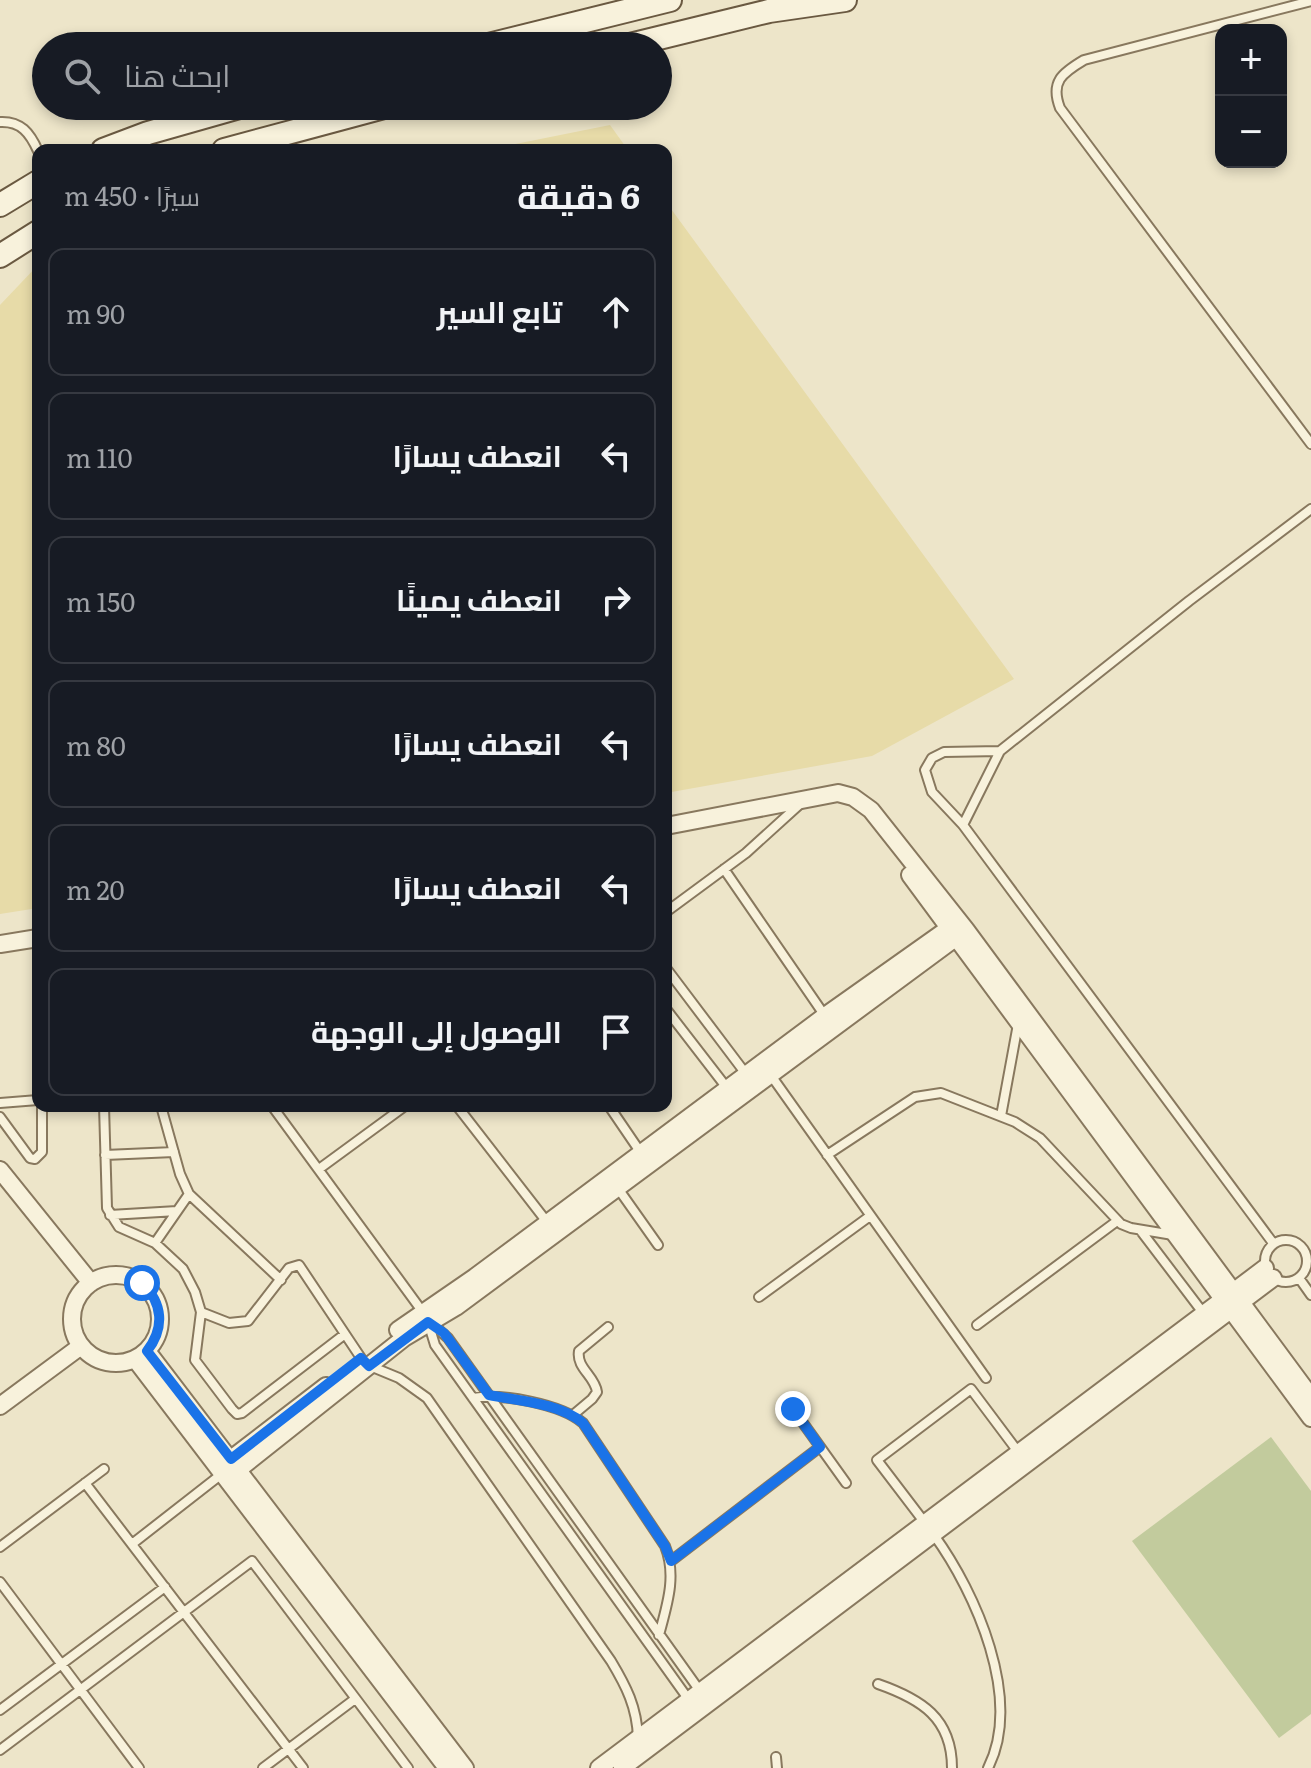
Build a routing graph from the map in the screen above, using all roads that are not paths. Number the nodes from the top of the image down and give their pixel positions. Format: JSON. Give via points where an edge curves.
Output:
{"nodes":[{"id":1,"x":670,"y":0,"type":"edge"},
{"id":2,"x":845,"y":0,"type":"edge"},
{"id":3,"x":1311,"y":1,"type":"edge"},
{"id":4,"x":541,"y":32,"type":"edge"},
{"id":5,"x":672,"y":35,"type":"edge"},
{"id":6,"x":191,"y":120,"type":"edge"},
{"id":7,"x":336,"y":120,"type":"edge"},
{"id":8,"x":0,"y":122,"type":"edge"},
{"id":9,"x":34,"y":144,"type":"edge"},
{"id":10,"x":120,"y":144,"type":"edge"},
{"id":11,"x":246,"y":144,"type":"edge"},
{"id":12,"x":32,"y":186,"type":"edge"},
{"id":13,"x":0,"y":205,"type":"edge"},
{"id":14,"x":32,"y":236,"type":"edge"},
{"id":15,"x":0,"y":256,"type":"edge"},
{"id":16,"x":1311,"y":444,"type":"edge"},
{"id":17,"x":1311,"y":509,"type":"edge"},
{"id":18,"x":1000,"y":751,"type":"junction"},
{"id":19,"x":807,"y":798,"type":"junction"},
{"id":20,"x":672,"y":825,"type":"edge"},
{"id":21,"x":963,"y":825,"type":"junction"},
{"id":22,"x":724,"y":869,"type":"junction"},
{"id":23,"x":672,"y":908,"type":"edge"},
{"id":24,"x":958,"y":929,"type":"junction"},
{"id":25,"x":32,"y":939,"type":"edge"},
{"id":26,"x":0,"y":944,"type":"edge"},
{"id":27,"x":672,"y":976,"type":"edge"},
{"id":28,"x":672,"y":1017,"type":"edge"},
{"id":29,"x":829,"y":1021,"type":"junction"},
{"id":30,"x":1018,"y":1023,"type":"junction"},
{"id":31,"x":765,"y":1068,"type":"junction"},
{"id":32,"x":750,"y":1080,"type":"junction"},
{"id":33,"x":727,"y":1088,"type":"junction"},
{"id":34,"x":32,"y":1100,"type":"edge"},
{"id":35,"x":0,"y":1103,"type":"edge"},
{"id":36,"x":42,"y":1112,"type":"edge"},
{"id":37,"x":104,"y":1112,"type":"edge"},
{"id":38,"x":163,"y":1112,"type":"edge"},
{"id":39,"x":276,"y":1112,"type":"edge"},
{"id":40,"x":397,"y":1112,"type":"edge"},
{"id":41,"x":462,"y":1112,"type":"edge"},
{"id":42,"x":613,"y":1112,"type":"edge"},
{"id":43,"x":1001,"y":1116,"type":"junction"},
{"id":44,"x":0,"y":1117,"type":"edge"},
{"id":45,"x":174,"y":1152,"type":"junction"},
{"id":46,"x":105,"y":1155,"type":"junction"},
{"id":47,"x":827,"y":1155,"type":"junction"},
{"id":48,"x":644,"y":1158,"type":"junction"},
{"id":49,"x":319,"y":1169,"type":"junction"},
{"id":50,"x":0,"y":1171,"type":"edge"},
{"id":51,"x":616,"y":1186,"type":"junction"},
{"id":52,"x":189,"y":1194,"type":"junction"},
{"id":53,"x":177,"y":1211,"type":"junction"},
{"id":54,"x":110,"y":1215,"type":"junction"},
{"id":55,"x":870,"y":1216,"type":"junction"},
{"id":56,"x":1117,"y":1221,"type":"junction"},
{"id":57,"x":551,"y":1227,"type":"junction"},
{"id":58,"x":1140,"y":1230,"type":"junction"},
{"id":59,"x":1185,"y":1237,"type":"junction"},
{"id":60,"x":155,"y":1243,"type":"junction"},
{"id":61,"x":1273,"y":1243,"type":"junction"},
{"id":62,"x":658,"y":1245,"type":"dead end"},
{"id":63,"x":1269,"y":1273,"type":"junction"},
{"id":64,"x":1299,"y":1278,"type":"junction"},
{"id":65,"x":281,"y":1280,"type":"junction"},
{"id":66,"x":91,"y":1283,"type":"junction"},
{"id":67,"x":1311,"y":1295,"type":"edge"},
{"id":68,"x":759,"y":1297,"type":"dead end"},
{"id":69,"x":1233,"y":1301,"type":"junction"},
{"id":70,"x":201,"y":1312,"type":"junction"},
{"id":71,"x":1204,"y":1314,"type":"junction"},
{"id":72,"x":425,"y":1316,"type":"junction"},
{"id":73,"x":977,"y":1325,"type":"dead end"},
{"id":74,"x":608,"y":1327,"type":"dead end"},
{"id":75,"x":345,"y":1334,"type":"junction"},
{"id":76,"x":81,"y":1346,"type":"junction"},
{"id":77,"x":141,"y":1355,"type":"junction"},
{"id":78,"x":365,"y":1362,"type":"junction"},
{"id":79,"x":986,"y":1378,"type":"dead end"},
{"id":80,"x":489,"y":1395,"type":"junction"},
{"id":81,"x":1311,"y":1397,"type":"edge"},
{"id":82,"x":473,"y":1398,"type":"junction"},
{"id":83,"x":0,"y":1406,"type":"edge"},
{"id":84,"x":793,"y":1409,"type":"dead end"},
{"id":85,"x":573,"y":1415,"type":"junction"},
{"id":86,"x":1311,"y":1418,"type":"edge"},
{"id":87,"x":820,"y":1447,"type":"junction"},
{"id":88,"x":1023,"y":1459,"type":"junction"},
{"id":89,"x":231,"y":1467,"type":"junction"},
{"id":90,"x":104,"y":1469,"type":"dead end"},
{"id":91,"x":85,"y":1483,"type":"junction"},
{"id":92,"x":846,"y":1483,"type":"dead end"},
{"id":93,"x":930,"y":1529,"type":"junction"},
{"id":94,"x":132,"y":1544,"type":"junction"},
{"id":95,"x":0,"y":1547,"type":"edge"},
{"id":96,"x":671,"y":1561,"type":"junction"},
{"id":97,"x":0,"y":1582,"type":"edge"},
{"id":98,"x":165,"y":1587,"type":"junction"},
{"id":99,"x":184,"y":1612,"type":"junction"},
{"id":100,"x":659,"y":1634,"type":"junction"},
{"id":101,"x":652,"y":1649,"type":"junction"},
{"id":102,"x":62,"y":1664,"type":"junction"},
{"id":103,"x":878,"y":1684,"type":"dead end"},
{"id":104,"x":80,"y":1689,"type":"junction"},
{"id":105,"x":355,"y":1699,"type":"junction"},
{"id":106,"x":699,"y":1702,"type":"junction"},
{"id":107,"x":0,"y":1710,"type":"edge"},
{"id":108,"x":639,"y":1747,"type":"junction"},
{"id":109,"x":289,"y":1749,"type":"junction"},
{"id":110,"x":0,"y":1750,"type":"edge"},
{"id":111,"x":776,"y":1757,"type":"dead end"},
{"id":112,"x":139,"y":1768,"type":"edge"},
{"id":113,"x":263,"y":1768,"type":"edge"},
{"id":114,"x":303,"y":1768,"type":"edge"},
{"id":115,"x":408,"y":1768,"type":"edge"},
{"id":116,"x":447,"y":1768,"type":"edge"},
{"id":117,"x":465,"y":1768,"type":"edge"},
{"id":118,"x":599,"y":1768,"type":"edge"},
{"id":119,"x":622,"y":1768,"type":"edge"},
{"id":120,"x":777,"y":1768,"type":"edge"},
{"id":121,"x":952,"y":1768,"type":"edge"},
{"id":122,"x":988,"y":1768,"type":"edge"}],
"edges":[{"from":1,"to":4,"type":"street"},
{"from":2,"to":5,"type":"street","via":[[769,11]]},
{"from":3,"to":16,"type":"lane","via":[[1084,60],[1060,78],[1055,93],[1060,108]]},
{"from":6,"to":10,"type":"street"},
{"from":7,"to":11,"type":"street"},
{"from":8,"to":9,"type":"lane","via":[[24,128]]},
{"from":12,"to":13,"type":"street"},
{"from":14,"to":15,"type":"street"},
{"from":17,"to":18,"type":"lane"},
{"from":18,"to":21,"type":"lane"},
{"from":18,"to":21,"type":"lane","via":[[944,752],[925,770],[932,792]]},
{"from":19,"to":20,"type":"street"},
{"from":19,"to":22,"type":"lane"},
{"from":19,"to":24,"type":"street","via":[[838,793],[853,797],[877,817]]},
{"from":21,"to":61,"type":"lane"},
{"from":22,"to":23,"type":"lane"},
{"from":22,"to":29,"type":"lane"},
{"from":24,"to":29,"type":"street"},
{"from":24,"to":30,"type":"street"},
{"from":24,"to":59,"type":"street"},
{"from":25,"to":26,"type":"street"},
{"from":27,"to":32,"type":"lane"},
{"from":28,"to":33,"type":"lane"},
{"from":29,"to":31,"type":"street"},
{"from":30,"to":43,"type":"lane"},
{"from":30,"to":59,"type":"street"},
{"from":31,"to":32,"type":"street"},
{"from":31,"to":47,"type":"lane"},
{"from":32,"to":33,"type":"street"},
{"from":32,"to":48,"type":"street"},
{"from":33,"to":48,"type":"street"},
{"from":34,"to":35,"type":"lane"},
{"from":36,"to":44,"type":"lane","via":[[42,1152],[35,1159]]},
{"from":37,"to":46,"type":"lane"},
{"from":38,"to":45,"type":"lane"},
{"from":39,"to":49,"type":"lane"},
{"from":40,"to":49,"type":"lane"},
{"from":41,"to":57,"type":"lane"},
{"from":42,"to":48,"type":"lane"},
{"from":43,"to":47,"type":"lane","via":[[949,1095],[924,1094]]},
{"from":43,"to":56,"type":"lane","via":[[1052,1148]]},
{"from":45,"to":46,"type":"lane"},
{"from":45,"to":52,"type":"lane"},
{"from":46,"to":54,"type":"lane"},
{"from":47,"to":55,"type":"lane"},
{"from":48,"to":51,"type":"street"},
{"from":48,"to":57,"type":"street"},
{"from":49,"to":72,"type":"lane"},
{"from":50,"to":66,"type":"street"},
{"from":51,"to":57,"type":"street"},
{"from":51,"to":62,"type":"lane"},
{"from":52,"to":53,"type":"lane"},
{"from":52,"to":65,"type":"lane"},
{"from":53,"to":54,"type":"lane"},
{"from":53,"to":60,"type":"lane"},
{"from":54,"to":60,"type":"lane","via":[[126,1231]]},
{"from":55,"to":68,"type":"lane"},
{"from":55,"to":79,"type":"lane"},
{"from":56,"to":58,"type":"lane"},
{"from":56,"to":73,"type":"lane"},
{"from":57,"to":72,"type":"street"},
{"from":58,"to":59,"type":"lane"},
{"from":58,"to":71,"type":"lane"},
{"from":59,"to":69,"type":"street"},
{"from":60,"to":70,"type":"lane","via":[[183,1269]]},
{"from":61,"to":63,"type":"lane","via":[[1265,1254]]},
{"from":61,"to":64,"type":"lane","via":[[1292,1240],[1303,1248],[1306,1267]]},
{"from":63,"to":64,"type":"lane","via":[[1286,1282]]},
{"from":63,"to":69,"type":"street"},
{"from":64,"to":67,"type":"lane"},
{"from":65,"to":70,"type":"lane","via":[[242,1324]]},
{"from":65,"to":75,"type":"lane","via":[[292,1266],[302,1268]]},
{"from":66,"to":76,"type":"street","via":[[73,1312],[73,1330]]},
{"from":66,"to":77,"type":"street","via":[[122,1275],[150,1291],[160,1321],[154,1342]]},
{"from":69,"to":71,"type":"street"},
{"from":69,"to":81,"type":"street"},
{"from":69,"to":86,"type":"street"},
{"from":69,"to":88,"type":"street"},
{"from":70,"to":75,"type":"lane","via":[[197,1367],[237,1414]]},
{"from":71,"to":88,"type":"street"},
{"from":72,"to":78,"type":"street"},
{"from":72,"to":80,"type":"lane","via":[[444,1333]]},
{"from":72,"to":82,"type":"lane","via":[[435,1345]]},
{"from":74,"to":85,"type":"lane","via":[[579,1351],[578,1361],[597,1392]]},
{"from":75,"to":78,"type":"lane"},
{"from":76,"to":77,"type":"street","via":[[101,1361],[118,1364]]},
{"from":76,"to":83,"type":"street"},
{"from":77,"to":89,"type":"street"},
{"from":78,"to":89,"type":"street"},
{"from":78,"to":108,"type":"lane","via":[[427,1398],[611,1661],[637,1716]]},
{"from":80,"to":82,"type":"lane"},
{"from":80,"to":85,"type":"lane"},
{"from":80,"to":100,"type":"lane"},
{"from":82,"to":101,"type":"lane"},
{"from":84,"to":87,"type":"lane"},
{"from":85,"to":96,"type":"lane"},
{"from":87,"to":92,"type":"lane"},
{"from":87,"to":96,"type":"lane"},
{"from":88,"to":93,"type":"street"},
{"from":88,"to":93,"type":"lane","via":[[971,1389],[877,1460]]},
{"from":89,"to":94,"type":"lane"},
{"from":89,"to":116,"type":"street"},
{"from":89,"to":117,"type":"street"},
{"from":90,"to":91,"type":"lane"},
{"from":91,"to":94,"type":"lane"},
{"from":91,"to":95,"type":"lane"},
{"from":93,"to":106,"type":"street"},
{"from":93,"to":122,"type":"lane","via":[[973,1605],[1000,1690],[1002,1717]]},
{"from":94,"to":98,"type":"lane"},
{"from":96,"to":100,"type":"lane"},
{"from":97,"to":102,"type":"lane"},
{"from":98,"to":99,"type":"lane"},
{"from":98,"to":102,"type":"lane"},
{"from":99,"to":104,"type":"lane"},
{"from":99,"to":105,"type":"lane","via":[[252,1561]]},
{"from":99,"to":109,"type":"lane"},
{"from":100,"to":101,"type":"lane"},
{"from":100,"to":106,"type":"lane"},
{"from":101,"to":106,"type":"lane"},
{"from":102,"to":104,"type":"lane"},
{"from":102,"to":107,"type":"lane"},
{"from":103,"to":121,"type":"lane","via":[[927,1708],[944,1728]]},
{"from":104,"to":110,"type":"lane"},
{"from":104,"to":112,"type":"lane"},
{"from":105,"to":109,"type":"lane"},
{"from":105,"to":115,"type":"lane"},
{"from":106,"to":108,"type":"street"},
{"from":108,"to":118,"type":"street"},
{"from":108,"to":119,"type":"street"},
{"from":109,"to":113,"type":"lane"},
{"from":109,"to":114,"type":"lane"},
{"from":111,"to":120,"type":"lane"}]}
